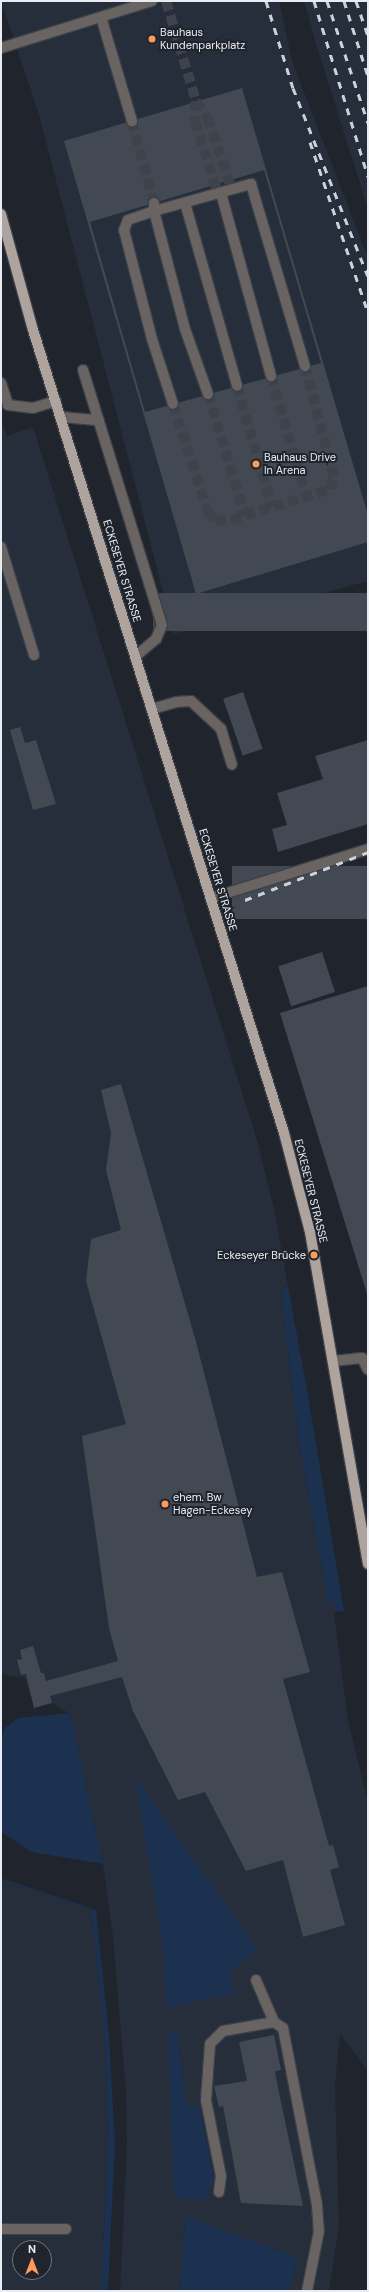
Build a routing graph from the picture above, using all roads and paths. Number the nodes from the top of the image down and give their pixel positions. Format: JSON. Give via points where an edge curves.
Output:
{"nodes":[{"id":1,"x":152,"y":1,"type":"edge"},
{"id":2,"x":101,"y":17,"type":"junction"},
{"id":3,"x":1,"y":48,"type":"edge"},
{"id":4,"x":132,"y":121,"type":"tunnel mouth"},
{"id":5,"x":221,"y":193,"type":"junction"},
{"id":6,"x":185,"y":203,"type":"junction"},
{"id":7,"x":154,"y":207,"type":"junction"},
{"id":8,"x":1,"y":214,"type":"edge"},
{"id":9,"x":304,"y":366,"type":"tunnel mouth"},
{"id":10,"x":84,"y":370,"type":"dead end"},
{"id":11,"x":271,"y":376,"type":"tunnel mouth"},
{"id":12,"x":1,"y":383,"type":"edge"},
{"id":13,"x":237,"y":386,"type":"tunnel mouth"},
{"id":14,"x":208,"y":394,"type":"tunnel mouth"},
{"id":15,"x":56,"y":401,"type":"junction"},
{"id":16,"x":173,"y":404,"type":"tunnel mouth"},
{"id":17,"x":61,"y":417,"type":"junction"},
{"id":18,"x":99,"y":420,"type":"junction"},
{"id":19,"x":1,"y":547,"type":"edge"},
{"id":20,"x":34,"y":655,"type":"dead end"},
{"id":21,"x":136,"y":656,"type":"junction"},
{"id":22,"x":152,"y":709,"type":"junction"},
{"id":23,"x":232,"y":764,"type":"dead end"},
{"id":24,"x":368,"y":848,"type":"edge"},
{"id":25,"x":211,"y":898,"type":"junction"},
{"id":26,"x":333,"y":1362,"type":"junction"},
{"id":27,"x":368,"y":1370,"type":"edge"},
{"id":28,"x":368,"y":1564,"type":"edge"},
{"id":29,"x":256,"y":1980,"type":"dead end"},
{"id":30,"x":274,"y":2022,"type":"junction"},
{"id":31,"x":219,"y":2192,"type":"dead end"},
{"id":32,"x":1,"y":2228,"type":"edge"},
{"id":33,"x":66,"y":2229,"type":"dead end"},
{"id":34,"x":307,"y":2291,"type":"edge"}],
"edges":[{"from":1,"to":2,"type":"lane"},
{"from":2,"to":3,"type":"lane"},
{"from":2,"to":4,"type":"lane"},
{"from":5,"to":6,"type":"lane"},
{"from":5,"to":9,"type":"lane","via":[[251,184]]},
{"from":5,"to":11,"type":"lane"},
{"from":6,"to":7,"type":"lane"},
{"from":6,"to":13,"type":"lane"},
{"from":7,"to":14,"type":"lane","via":[[185,329]]},
{"from":7,"to":16,"type":"lane","via":[[128,220],[124,230],[152,339]]},
{"from":8,"to":15,"type":"main road","name":"ECKESEYER STRASSE"},
{"from":10,"to":18,"type":"lane"},
{"from":12,"to":15,"type":"lane","via":[[8,405],[33,408]]},
{"from":15,"to":17,"type":"main road","name":"ECKESEYER STRASSE"},
{"from":17,"to":18,"type":"lane"},
{"from":17,"to":21,"type":"main road","name":"ECKESEYER STRASSE"},
{"from":18,"to":21,"type":"lane","via":[[162,625],[156,639]]},
{"from":19,"to":20,"type":"lane"},
{"from":21,"to":22,"type":"main road","name":"ECKESEYER STRASSE"},
{"from":22,"to":23,"type":"lane","via":[[176,702],[191,701],[221,729]]},
{"from":22,"to":25,"type":"main road","name":"ECKESEYER STRASSE"},
{"from":24,"to":25,"type":"lane"},
{"from":25,"to":26,"type":"main road","name":"ECKESEYER STRASSE","via":[[284,1133],[310,1232]]},
{"from":26,"to":27,"type":"lane","via":[[362,1358]]},
{"from":26,"to":28,"type":"main road","name":"ECKESEYER STRASSE"},
{"from":29,"to":30,"type":"lane"},
{"from":30,"to":31,"type":"lane","via":[[223,2031],[210,2044],[206,2100],[221,2176]]},
{"from":30,"to":34,"type":"lane","via":[[284,2028],[317,2205],[319,2230]]},
{"from":32,"to":33,"type":"lane"}]}
